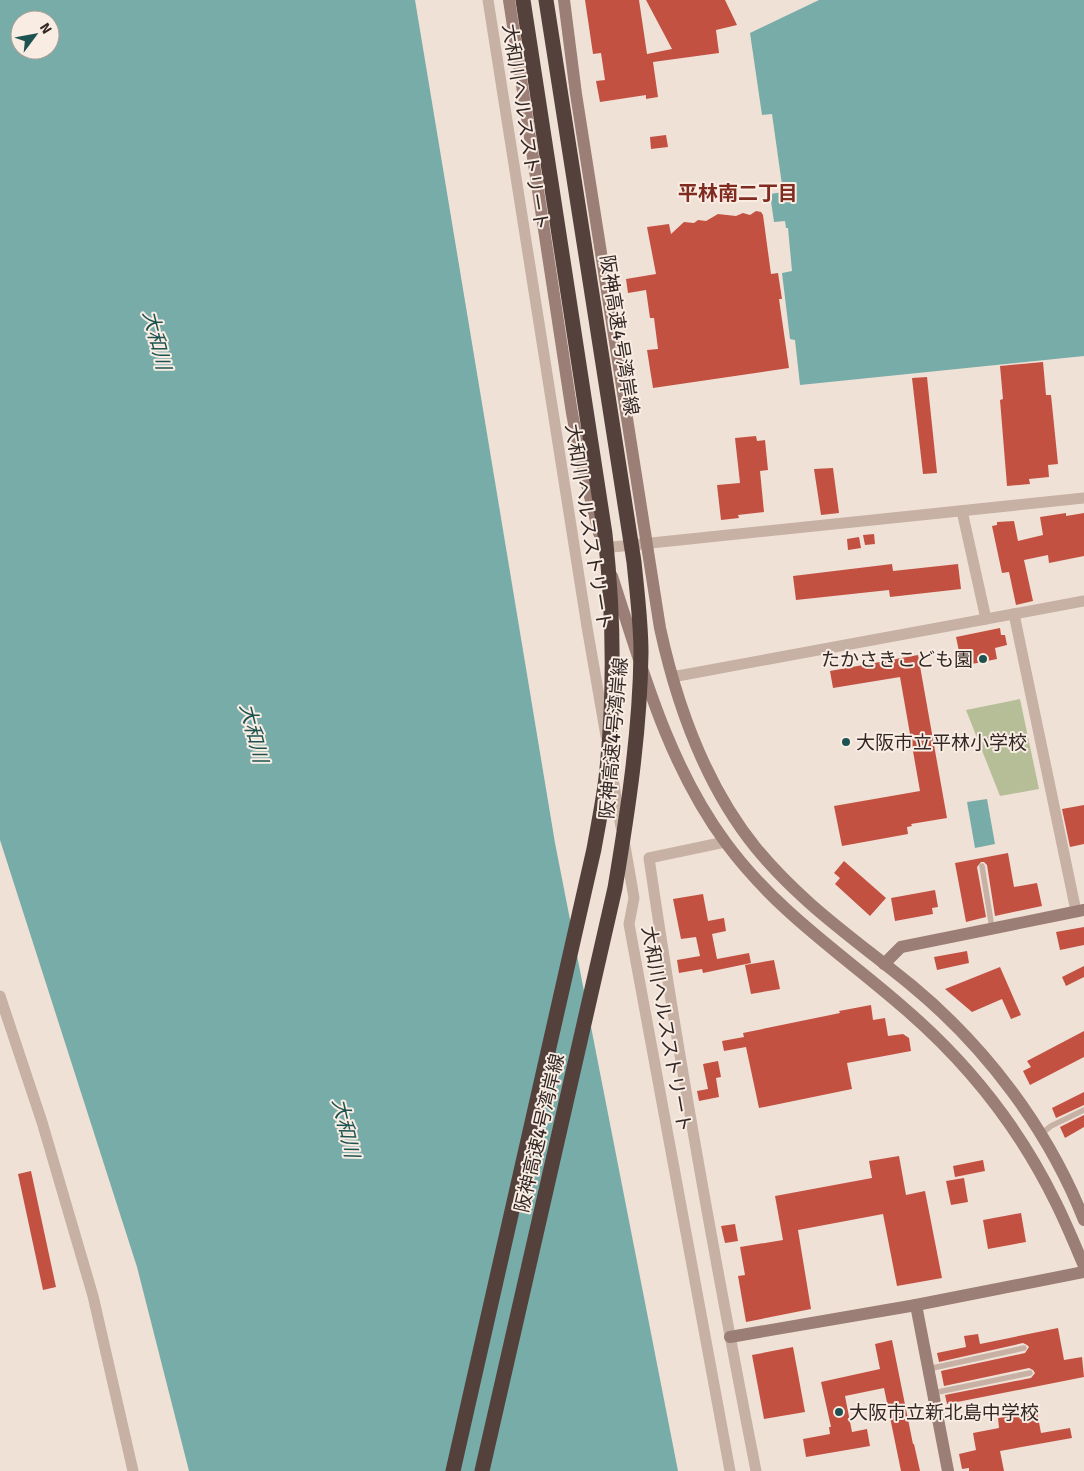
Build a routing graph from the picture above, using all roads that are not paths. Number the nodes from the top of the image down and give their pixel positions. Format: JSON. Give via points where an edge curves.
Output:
{"nodes":[{"id":1,"x":488,"y":0,"type":"edge"},
{"id":2,"x":510,"y":0,"type":"edge"},
{"id":3,"x":523,"y":0,"type":"edge"},
{"id":4,"x":546,"y":0,"type":"edge"},
{"id":5,"x":564,"y":0,"type":"edge"},
{"id":6,"x":1084,"y":498,"type":"edge"},
{"id":7,"x":962,"y":511,"type":"junction"},
{"id":8,"x":646,"y":543,"type":"junction"},
{"id":9,"x":604,"y":548,"type":"junction"},
{"id":10,"x":1084,"y":601,"type":"edge"},
{"id":11,"x":1014,"y":614,"type":"junction"},
{"id":12,"x":986,"y":619,"type":"junction"},
{"id":13,"x":672,"y":677,"type":"junction"},
{"id":14,"x":725,"y":842,"type":"junction"},
{"id":15,"x":982,"y":866,"type":"dead end"},
{"id":16,"x":1080,"y":910,"type":"edge"},
{"id":17,"x":992,"y":928,"type":"junction"},
{"id":18,"x":884,"y":964,"type":"junction"},
{"id":19,"x":0,"y":996,"type":"edge"},
{"id":20,"x":1084,"y":1110,"type":"edge"},
{"id":21,"x":1041,"y":1134,"type":"junction"},
{"id":22,"x":1084,"y":1220,"type":"edge"},
{"id":23,"x":1084,"y":1266,"type":"edge"},
{"id":24,"x":1084,"y":1272,"type":"edge"},
{"id":25,"x":916,"y":1305,"type":"junction"},
{"id":26,"x":730,"y":1337,"type":"junction"},
{"id":27,"x":1024,"y":1348,"type":"dead end"},
{"id":28,"x":928,"y":1369,"type":"junction"},
{"id":29,"x":1030,"y":1373,"type":"dead end"},
{"id":30,"x":933,"y":1393,"type":"junction"},
{"id":31,"x":133,"y":1471,"type":"edge"},
{"id":32,"x":453,"y":1471,"type":"edge"},
{"id":33,"x":482,"y":1471,"type":"edge"},
{"id":34,"x":730,"y":1471,"type":"edge"},
{"id":35,"x":756,"y":1471,"type":"edge"},
{"id":36,"x":948,"y":1471,"type":"edge"}],
"edges":[{"from":1,"to":34,"type":"street","name":"大和川ヘルスストリート","via":[[584,608],[634,898],[629,924]]},
{"from":2,"to":9,"type":"street","via":[[572,413]]},
{"from":3,"to":32,"type":"highway","name":"阪神高速4号湾岸線","bridge":true,"via":[[605,534],[613,638],[611,724],[594,849]]},
{"from":4,"to":33,"type":"highway","name":"阪神高速4号湾岸線","bridge":true,"via":[[634,562],[641,651],[640,692],[630,798],[616,888]]},
{"from":5,"to":8,"type":"street"},
{"from":6,"to":7,"type":"street"},
{"from":7,"to":8,"type":"street"},
{"from":7,"to":12,"type":"street"},
{"from":8,"to":9,"type":"street"},
{"from":8,"to":13,"type":"street"},
{"from":9,"to":14,"type":"street","via":[[660,719],[690,786]]},
{"from":10,"to":11,"type":"street"},
{"from":11,"to":12,"type":"street"},
{"from":11,"to":16,"type":"street"},
{"from":12,"to":13,"type":"street"},
{"from":13,"to":18,"type":"street","via":[[696,746],[713,782],[755,847],[804,900]]},
{"from":14,"to":23,"type":"street","via":[[793,917],[905,1008],[975,1079],[1040,1172]]},
{"from":14,"to":26,"type":"street","via":[[649,858],[668,986]]},
{"from":15,"to":17,"type":"lane"},
{"from":16,"to":17,"type":"street"},
{"from":17,"to":18,"type":"street","via":[[901,947]]},
{"from":18,"to":21,"type":"street","via":[[943,1014],[978,1050]]},
{"from":19,"to":31,"type":"street","via":[[42,1122],[93,1296]]},
{"from":20,"to":21,"type":"lane"},
{"from":21,"to":22,"type":"street","via":[[1060,1165]]},
{"from":24,"to":25,"type":"street"},
{"from":25,"to":26,"type":"street"},
{"from":25,"to":28,"type":"street"},
{"from":26,"to":35,"type":"street"},
{"from":27,"to":28,"type":"lane"},
{"from":28,"to":30,"type":"street"},
{"from":29,"to":30,"type":"lane"},
{"from":30,"to":36,"type":"street"}]}
